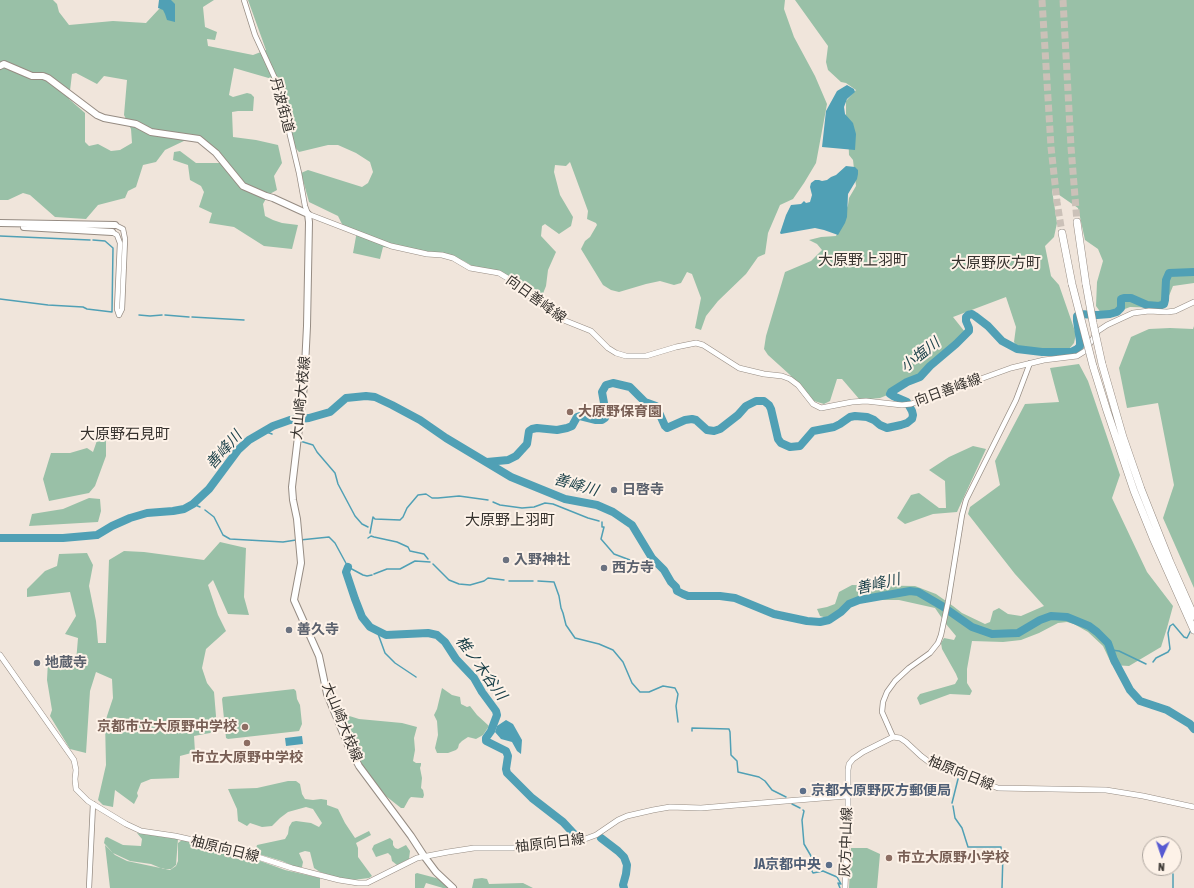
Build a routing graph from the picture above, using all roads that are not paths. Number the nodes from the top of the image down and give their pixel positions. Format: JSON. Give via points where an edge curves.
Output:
{"nodes":[{"id":1,"x":244,"y":0,"type":"edge"},
{"id":2,"x":0,"y":66,"type":"edge"},
{"id":3,"x":308,"y":214,"type":"junction"},
{"id":4,"x":1077,"y":222,"type":"tunnel mouth"},
{"id":5,"x":0,"y":223,"type":"edge"},
{"id":6,"x":115,"y":225,"type":"joint"},
{"id":7,"x":0,"y":226,"type":"edge"},
{"id":8,"x":112,"y":232,"type":"joint"},
{"id":9,"x":1062,"y":233,"type":"tunnel mouth"},
{"id":10,"x":1194,"y":302,"type":"edge"},
{"id":11,"x":1030,"y":363,"type":"junction"},
{"id":12,"x":1178,"y":587,"type":"junction"},
{"id":13,"x":1194,"y":616,"type":"edge"},
{"id":14,"x":1194,"y":630,"type":"edge"},
{"id":15,"x":0,"y":655,"type":"edge"},
{"id":16,"x":893,"y":737,"type":"junction"},
{"id":17,"x":847,"y":796,"type":"junction"},
{"id":18,"x":93,"y":804,"type":"junction"},
{"id":19,"x":1194,"y":808,"type":"edge"},
{"id":20,"x":424,"y":856,"type":"junction"},
{"id":21,"x":89,"y":888,"type":"edge"},
{"id":22,"x":452,"y":888,"type":"edge"},
{"id":23,"x":845,"y":888,"type":"edge"}],
"edges":[{"from":1,"to":3,"type":"street","name":"丹波街道","via":[[255,35],[278,85]]},
{"from":2,"to":3,"type":"main road","via":[[4,64],[32,76],[48,78],[104,118],[136,124],[152,132],[199,139],[216,153],[243,186]]},
{"from":3,"to":11,"type":"main road","name":"向日善峰線","via":[[391,246],[442,255],[470,268],[499,273],[561,319],[591,331],[616,353],[646,356],[696,343],[739,368],[790,379],[813,404],[821,408],[866,401],[908,404]]},
{"from":3,"to":20,"type":"main road","name":"大山崎大枝線","via":[[304,386],[292,487],[301,563],[294,600],[319,656],[330,699],[348,745],[359,766]]},
{"from":4,"to":12,"type":"highway","bridge":true,"via":[[1102,364],[1135,470]]},
{"from":5,"to":6,"type":"main road"},
{"from":6,"to":8,"type":"street","via":[[123,229],[125,240],[122,309],[119,315],[116,308],[120,243],[117,235]]},
{"from":7,"to":8,"type":"main road"},
{"from":9,"to":12,"type":"highway","bridge":true,"via":[[1093,366],[1115,438],[1134,491]]},
{"from":10,"to":11,"type":"main road","name":"向日善峰線","via":[[1175,311],[1133,313],[1098,331],[1085,351],[1077,356]]},
{"from":11,"to":16,"type":"street","via":[[1016,400],[966,500],[941,635],[934,649],[895,681],[883,702],[882,712]]},
{"from":12,"to":13,"type":"highway"},
{"from":12,"to":14,"type":"highway"},
{"from":15,"to":18,"type":"main road","name":"柚原向日線","via":[[74,760],[76,789]]},
{"from":16,"to":17,"type":"main road","via":[[851,760]]},
{"from":16,"to":19,"type":"main road","name":"柚原向日線","via":[[906,742],[929,762],[998,788],[1106,790]]},
{"from":17,"to":20,"type":"main road","name":"柚原向日線","via":[[701,808],[670,807],[622,818],[585,839],[512,848],[474,848]]},
{"from":17,"to":23,"type":"main road","name":"灰方中山線"},
{"from":18,"to":20,"type":"main road","name":"柚原向日線","via":[[141,831],[233,848],[292,868],[358,883],[367,883]]},
{"from":18,"to":21,"type":"street"},
{"from":20,"to":22,"type":"main road","name":"大山崎大枝線"}]}
